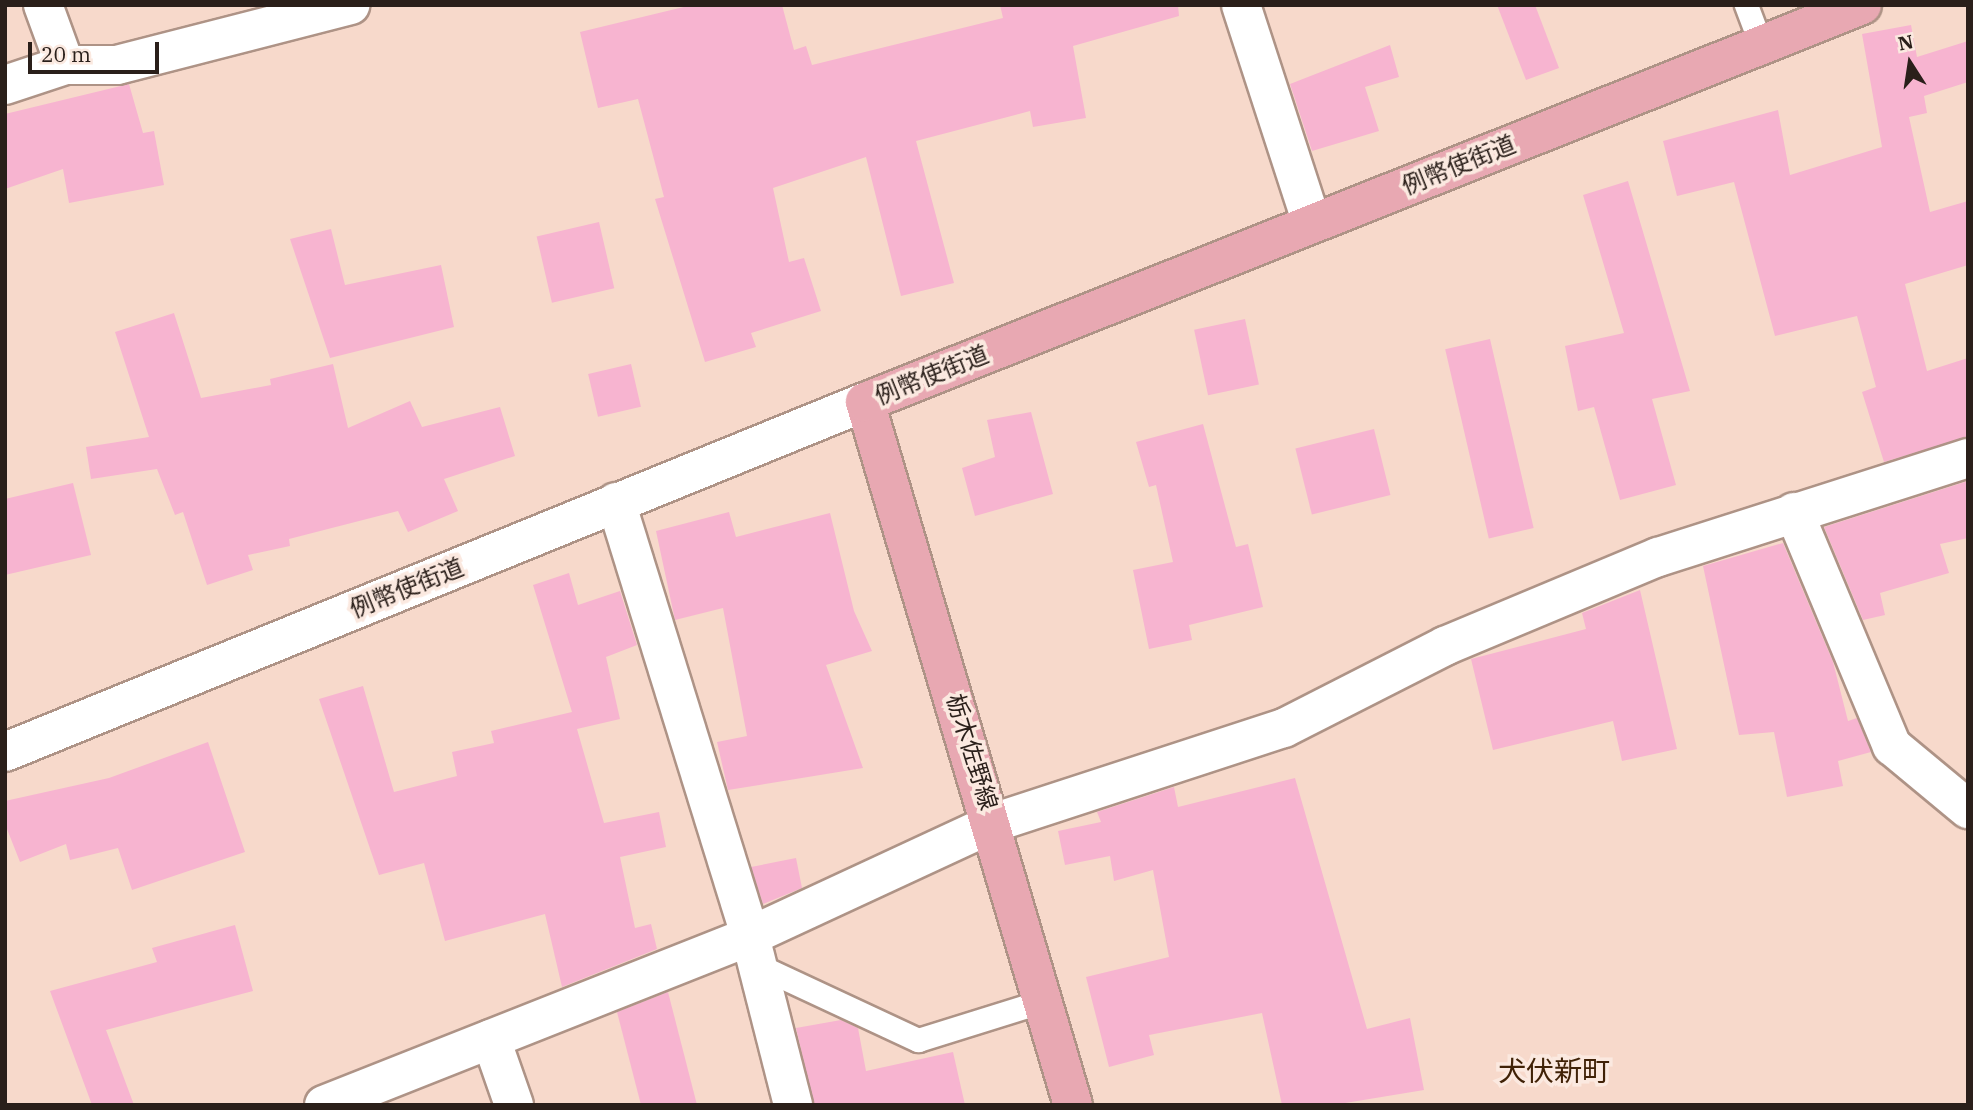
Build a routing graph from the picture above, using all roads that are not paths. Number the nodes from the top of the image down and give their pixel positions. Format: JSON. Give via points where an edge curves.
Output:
{"nodes":[{"id":1,"x":43,"y":5,"type":"edge"},
{"id":2,"x":350,"y":5,"type":"edge"},
{"id":3,"x":1241,"y":5,"type":"edge"},
{"id":4,"x":1746,"y":5,"type":"edge"},
{"id":5,"x":1863,"y":5,"type":"edge"},
{"id":6,"x":1761,"y":45,"type":"junction"},
{"id":7,"x":65,"y":65,"type":"junction"},
{"id":8,"x":5,"y":85,"type":"edge"},
{"id":9,"x":1312,"y":223,"type":"junction"},
{"id":10,"x":865,"y":401,"type":"junction"},
{"id":11,"x":1968,"y":458,"type":"edge"},
{"id":12,"x":616,"y":502,"type":"junction"},
{"id":13,"x":1794,"y":512,"type":"junction"},
{"id":14,"x":5,"y":752,"type":"edge"},
{"id":15,"x":1968,"y":810,"type":"edge"},
{"id":16,"x":993,"y":823,"type":"junction"},
{"id":17,"x":753,"y":951,"type":"junction"},
{"id":18,"x":1044,"y":1001,"type":"junction"},
{"id":19,"x":491,"y":1039,"type":"junction"},
{"id":20,"x":324,"y":1105,"type":"edge"},
{"id":21,"x":514,"y":1105,"type":"edge"},
{"id":22,"x":793,"y":1105,"type":"edge"},
{"id":23,"x":1073,"y":1105,"type":"edge"}],
"edges":[{"from":1,"to":7,"type":"street"},
{"from":2,"to":7,"type":"street","via":[[117,65]]},
{"from":3,"to":9,"type":"street"},
{"from":4,"to":6,"type":"lane"},
{"from":5,"to":6,"type":"main road","name":"例幣使街道"},
{"from":6,"to":9,"type":"main road","name":"例幣使街道"},
{"from":7,"to":8,"type":"street"},
{"from":9,"to":10,"type":"main road","name":"例幣使街道"},
{"from":10,"to":12,"type":"street","name":"例幣使街道"},
{"from":10,"to":16,"type":"main road","name":"栃木佐野線"},
{"from":11,"to":13,"type":"street"},
{"from":12,"to":14,"type":"street","name":"例幣使街道"},
{"from":12,"to":17,"type":"street"},
{"from":13,"to":15,"type":"street","via":[[1892,746]]},
{"from":13,"to":16,"type":"street","via":[[1658,557],[1535,608],[1244,744]]},
{"from":16,"to":17,"type":"street"},
{"from":16,"to":18,"type":"main road","name":"栃木佐野線"},
{"from":17,"to":18,"type":"lane","via":[[918,1041]]},
{"from":17,"to":19,"type":"street"},
{"from":17,"to":22,"type":"street"},
{"from":18,"to":23,"type":"main road","name":"栃木佐野線"},
{"from":19,"to":20,"type":"street"},
{"from":19,"to":21,"type":"street"}]}
